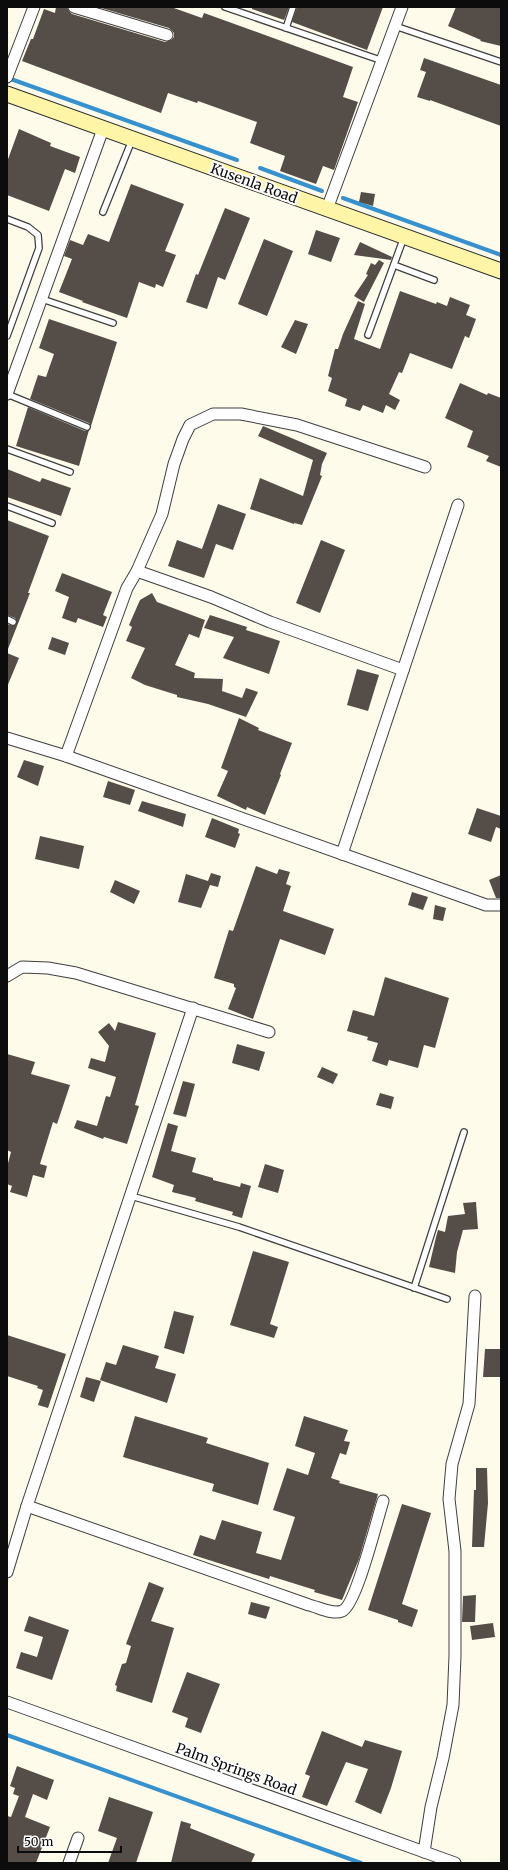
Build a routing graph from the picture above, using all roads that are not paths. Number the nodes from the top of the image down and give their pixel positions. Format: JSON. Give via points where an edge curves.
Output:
{"nodes":[{"id":1,"x":34,"y":7,"type":"edge"},
{"id":2,"x":74,"y":7,"type":"edge"},
{"id":3,"x":225,"y":7,"type":"edge"},
{"id":4,"x":294,"y":7,"type":"edge"},
{"id":5,"x":402,"y":7,"type":"edge"},
{"id":6,"x":395,"y":26,"type":"junction"},
{"id":7,"x":286,"y":28,"type":"junction"},
{"id":8,"x":167,"y":35,"type":"dead end"},
{"id":9,"x":383,"y":61,"type":"junction"},
{"id":10,"x":501,"y":62,"type":"edge"},
{"id":11,"x":7,"y":77,"type":"edge"},
{"id":12,"x":7,"y":94,"type":"edge"},
{"id":13,"x":103,"y":129,"type":"junction"},
{"id":14,"x":132,"y":139,"type":"junction"},
{"id":15,"x":327,"y":209,"type":"junction"},
{"id":16,"x":103,"y":212,"type":"dead end"},
{"id":17,"x":7,"y":219,"type":"edge"},
{"id":18,"x":404,"y":237,"type":"junction"},
{"id":19,"x":394,"y":265,"type":"junction"},
{"id":20,"x":501,"y":271,"type":"edge"},
{"id":21,"x":434,"y":280,"type":"dead end"},
{"id":22,"x":42,"y":299,"type":"junction"},
{"id":23,"x":113,"y":323,"type":"dead end"},
{"id":24,"x":7,"y":336,"type":"edge"},
{"id":25,"x":368,"y":336,"type":"dead end"},
{"id":26,"x":7,"y":394,"type":"edge"},
{"id":27,"x":87,"y":427,"type":"dead end"},
{"id":28,"x":7,"y":449,"type":"edge"},
{"id":29,"x":425,"y":467,"type":"dead end"},
{"id":30,"x":70,"y":472,"type":"dead end"},
{"id":31,"x":458,"y":505,"type":"dead end"},
{"id":32,"x":7,"y":506,"type":"edge"},
{"id":33,"x":52,"y":524,"type":"dead end"},
{"id":34,"x":137,"y":571,"type":"junction"},
{"id":35,"x":7,"y":619,"type":"edge"},
{"id":36,"x":13,"y":622,"type":"dead end"},
{"id":37,"x":403,"y":670,"type":"junction"},
{"id":38,"x":7,"y":738,"type":"edge"},
{"id":39,"x":66,"y":756,"type":"junction"},
{"id":40,"x":342,"y":854,"type":"junction"},
{"id":41,"x":501,"y":905,"type":"edge"},
{"id":42,"x":7,"y":976,"type":"edge"},
{"id":43,"x":193,"y":1008,"type":"junction"},
{"id":44,"x":269,"y":1032,"type":"dead end"},
{"id":45,"x":464,"y":1132,"type":"dead end"},
{"id":46,"x":131,"y":1196,"type":"junction"},
{"id":47,"x":414,"y":1288,"type":"junction"},
{"id":48,"x":475,"y":1296,"type":"dead end"},
{"id":49,"x":447,"y":1299,"type":"dead end"},
{"id":50,"x":383,"y":1501,"type":"dead end"},
{"id":51,"x":26,"y":1506,"type":"junction"},
{"id":52,"x":7,"y":1572,"type":"edge"},
{"id":53,"x":7,"y":1702,"type":"edge"},
{"id":54,"x":78,"y":1838,"type":"dead end"},
{"id":55,"x":424,"y":1852,"type":"junction"},
{"id":56,"x":68,"y":1863,"type":"edge"},
{"id":57,"x":455,"y":1863,"type":"edge"}],
"edges":[{"from":1,"to":11,"type":"street"},
{"from":2,"to":8,"type":"street"},
{"from":3,"to":7,"type":"lane"},
{"from":4,"to":7,"type":"lane"},
{"from":5,"to":6,"type":"street"},
{"from":6,"to":9,"type":"street"},
{"from":6,"to":10,"type":"lane"},
{"from":7,"to":9,"type":"lane"},
{"from":9,"to":15,"type":"street"},
{"from":12,"to":13,"type":"main road","name":"Kusenla Road"},
{"from":13,"to":14,"type":"main road","name":"Kusenla Road"},
{"from":13,"to":22,"type":"street"},
{"from":14,"to":15,"type":"main road","name":"Kusenla Road"},
{"from":14,"to":16,"type":"lane"},
{"from":15,"to":18,"type":"main road","name":"Kusenla Road"},
{"from":17,"to":24,"type":"lane","via":[[28,227],[38,235],[39,248]]},
{"from":18,"to":19,"type":"lane"},
{"from":18,"to":20,"type":"main road","name":"Kusenla Road"},
{"from":19,"to":21,"type":"lane"},
{"from":19,"to":25,"type":"lane"},
{"from":22,"to":23,"type":"lane"},
{"from":22,"to":26,"type":"street"},
{"from":26,"to":27,"type":"lane"},
{"from":28,"to":30,"type":"lane"},
{"from":29,"to":34,"type":"street","via":[[297,425],[240,414],[213,414],[190,425],[183,438],[162,514]]},
{"from":31,"to":37,"type":"street"},
{"from":32,"to":33,"type":"lane"},
{"from":34,"to":37,"type":"street"},
{"from":34,"to":39,"type":"street","via":[[127,588]]},
{"from":35,"to":36,"type":"lane"},
{"from":37,"to":40,"type":"street"},
{"from":38,"to":39,"type":"street"},
{"from":39,"to":40,"type":"street"},
{"from":40,"to":41,"type":"street","via":[[486,905]]},
{"from":42,"to":43,"type":"street","via":[[22,967],[48,968],[76,973]]},
{"from":43,"to":44,"type":"street"},
{"from":43,"to":46,"type":"street"},
{"from":45,"to":47,"type":"lane"},
{"from":46,"to":47,"type":"lane","via":[[238,1228]]},
{"from":46,"to":51,"type":"street"},
{"from":47,"to":49,"type":"lane"},
{"from":48,"to":55,"type":"street","via":[[469,1404],[452,1464],[450,1499],[455,1551],[453,1705]]},
{"from":50,"to":51,"type":"street","via":[[359,1582],[344,1611],[337,1613]]},
{"from":51,"to":52,"type":"street"},
{"from":53,"to":55,"type":"street","name":"Palm Springs Road"},
{"from":54,"to":56,"type":"street"},
{"from":55,"to":57,"type":"street","name":"Palm Springs Road"}]}
